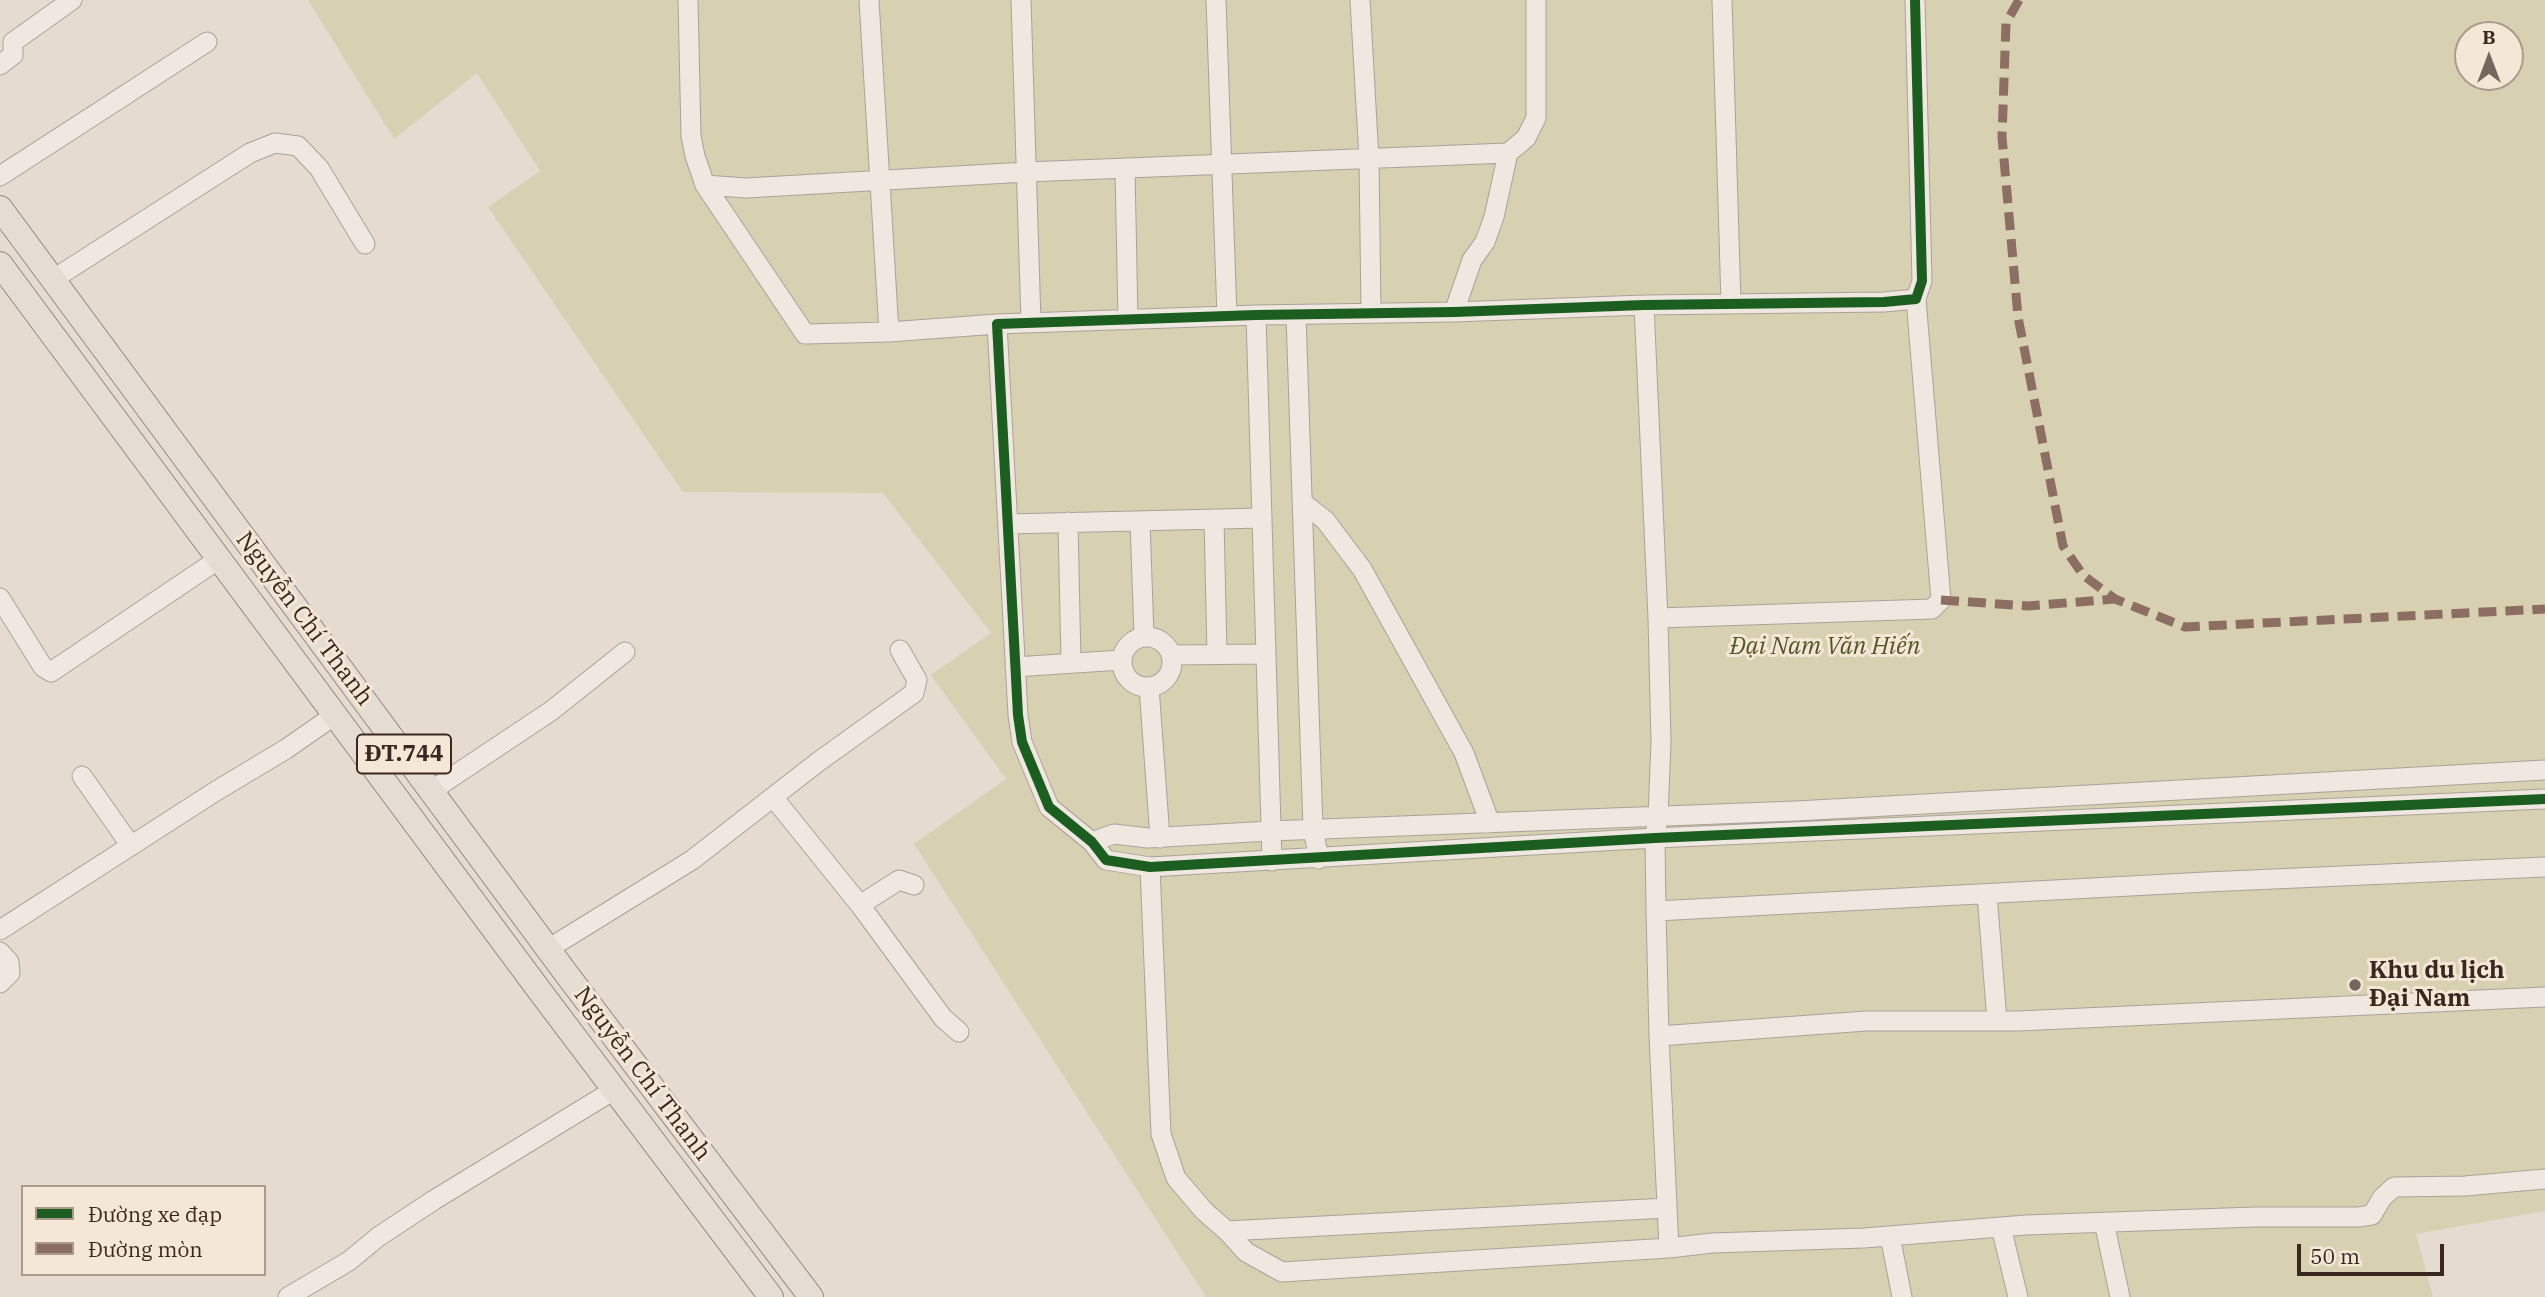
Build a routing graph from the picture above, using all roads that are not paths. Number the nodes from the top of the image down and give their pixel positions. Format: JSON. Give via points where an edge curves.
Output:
{"nodes":[{"id":1,"x":72,"y":0,"type":"edge"},
{"id":2,"x":688,"y":0,"type":"edge"},
{"id":3,"x":869,"y":0,"type":"edge"},
{"id":4,"x":1021,"y":0,"type":"edge"},
{"id":5,"x":1216,"y":0,"type":"edge"},
{"id":6,"x":1360,"y":0,"type":"edge"},
{"id":7,"x":1536,"y":0,"type":"edge"},
{"id":8,"x":1722,"y":0,"type":"edge"},
{"id":9,"x":1915,"y":0,"type":"edge"},
{"id":10,"x":207,"y":42,"type":"dead end"},
{"id":11,"x":0,"y":65,"type":"edge"},
{"id":12,"x":1508,"y":153,"type":"junction"},
{"id":13,"x":1369,"y":159,"type":"junction"},
{"id":14,"x":1220,"y":165,"type":"junction"},
{"id":15,"x":1125,"y":169,"type":"junction"},
{"id":16,"x":1026,"y":173,"type":"junction"},
{"id":17,"x":0,"y":176,"type":"edge"},
{"id":18,"x":880,"y":181,"type":"junction"},
{"id":19,"x":705,"y":184,"type":"junction"},
{"id":20,"x":0,"y":208,"type":"edge"},
{"id":21,"x":365,"y":244,"type":"dead end"},
{"id":22,"x":0,"y":264,"type":"edge"},
{"id":23,"x":52,"y":280,"type":"junction"},
{"id":24,"x":1916,"y":299,"type":"junction"},
{"id":25,"x":1644,"y":304,"type":"junction"},
{"id":26,"x":1731,"y":304,"type":"junction"},
{"id":27,"x":1454,"y":312,"type":"junction"},
{"id":28,"x":1371,"y":313,"type":"junction"},
{"id":29,"x":1256,"y":315,"type":"junction"},
{"id":30,"x":1296,"y":315,"type":"junction"},
{"id":31,"x":1227,"y":316,"type":"junction"},
{"id":32,"x":1128,"y":320,"type":"junction"},
{"id":33,"x":1031,"y":323,"type":"junction"},
{"id":34,"x":997,"y":324,"type":"junction"},
{"id":35,"x":889,"y":332,"type":"junction"},
{"id":36,"x":1303,"y":503,"type":"junction"},
{"id":37,"x":1261,"y":518,"type":"junction"},
{"id":38,"x":1213,"y":519,"type":"junction"},
{"id":39,"x":1140,"y":521,"type":"junction"},
{"id":40,"x":1068,"y":522,"type":"junction"},
{"id":41,"x":1008,"y":524,"type":"junction"},
{"id":42,"x":246,"y":541,"type":"junction"},
{"id":43,"x":219,"y":559,"type":"junction"},
{"id":44,"x":0,"y":598,"type":"edge"},
{"id":45,"x":1658,"y":618,"type":"junction"},
{"id":46,"x":1144,"y":636,"type":"junction"},
{"id":47,"x":900,"y":650,"type":"dead end"},
{"id":48,"x":625,"y":652,"type":"dead end"},
{"id":49,"x":1217,"y":654,"type":"junction"},
{"id":50,"x":1265,"y":654,"type":"junction"},
{"id":51,"x":1172,"y":655,"type":"junction"},
{"id":52,"x":1121,"y":660,"type":"junction"},
{"id":53,"x":1071,"y":663,"type":"junction"},
{"id":54,"x":1015,"y":667,"type":"junction"},
{"id":55,"x":1149,"y":687,"type":"junction"},
{"id":56,"x":335,"y":715,"type":"junction"},
{"id":57,"x":2545,"y":770,"type":"edge"},
{"id":58,"x":82,"y":776,"type":"dead end"},
{"id":59,"x":431,"y":791,"type":"junction"},
{"id":60,"x":774,"y":797,"type":"junction"},
{"id":61,"x":2545,"y":799,"type":"edge"},
{"id":62,"x":1658,"y":816,"type":"junction"},
{"id":63,"x":1490,"y":823,"type":"junction"},
{"id":64,"x":1314,"y":830,"type":"junction"},
{"id":65,"x":1270,"y":831,"type":"junction"},
{"id":66,"x":1160,"y":838,"type":"junction"},
{"id":67,"x":1655,"y":838,"type":"junction"},
{"id":68,"x":1092,"y":842,"type":"junction"},
{"id":69,"x":131,"y":846,"type":"junction"},
{"id":70,"x":1319,"y":859,"type":"junction"},
{"id":71,"x":1272,"y":861,"type":"junction"},
{"id":72,"x":1150,"y":867,"type":"junction"},
{"id":73,"x":2545,"y":867,"type":"edge"},
{"id":74,"x":914,"y":885,"type":"dead end"},
{"id":75,"x":1987,"y":894,"type":"junction"},
{"id":76,"x":860,"y":905,"type":"junction"},
{"id":77,"x":1656,"y":911,"type":"junction"},
{"id":78,"x":0,"y":930,"type":"edge"},
{"id":79,"x":548,"y":949,"type":"junction"},
{"id":80,"x":0,"y":952,"type":"edge"},
{"id":81,"x":521,"y":966,"type":"junction"},
{"id":82,"x":0,"y":983,"type":"edge"},
{"id":83,"x":2545,"y":997,"type":"edge"},
{"id":84,"x":1997,"y":1021,"type":"junction"},
{"id":85,"x":959,"y":1032,"type":"dead end"},
{"id":86,"x":1659,"y":1036,"type":"junction"},
{"id":87,"x":614,"y":1090,"type":"junction"},
{"id":88,"x":2545,"y":1179,"type":"edge"},
{"id":89,"x":1667,"y":1208,"type":"junction"},
{"id":90,"x":2104,"y":1222,"type":"junction"},
{"id":91,"x":2001,"y":1227,"type":"junction"},
{"id":92,"x":1227,"y":1231,"type":"junction"},
{"id":93,"x":1889,"y":1236,"type":"junction"},
{"id":94,"x":1669,"y":1248,"type":"junction"},
{"id":95,"x":288,"y":1297,"type":"edge"},
{"id":96,"x":771,"y":1297,"type":"edge"},
{"id":97,"x":811,"y":1297,"type":"edge"},
{"id":98,"x":1902,"y":1297,"type":"edge"},
{"id":99,"x":2018,"y":1297,"type":"edge"},
{"id":100,"x":2120,"y":1297,"type":"edge"}],
"edges":[{"from":1,"to":11,"type":"street","via":[[13,42],[13,55]]},
{"from":2,"to":19,"type":"street","via":[[691,136]]},
{"from":3,"to":18,"type":"street"},
{"from":4,"to":16,"type":"street"},
{"from":5,"to":14,"type":"street"},
{"from":6,"to":13,"type":"street"},
{"from":7,"to":12,"type":"street","via":[[1536,118],[1526,138]]},
{"from":8,"to":26,"type":"street"},
{"from":9,"to":24,"type":"street","via":[[1922,281]]},
{"from":10,"to":17,"type":"street"},
{"from":12,"to":13,"type":"street"},
{"from":12,"to":27,"type":"street","via":[[1494,217],[1472,260]]},
{"from":13,"to":14,"type":"street"},
{"from":13,"to":28,"type":"street"},
{"from":14,"to":15,"type":"street"},
{"from":14,"to":31,"type":"street"},
{"from":15,"to":16,"type":"street"},
{"from":15,"to":32,"type":"street"},
{"from":16,"to":18,"type":"street"},
{"from":16,"to":33,"type":"street"},
{"from":18,"to":19,"type":"street","via":[[746,188]]},
{"from":18,"to":35,"type":"street"},
{"from":19,"to":35,"type":"street","via":[[805,334]]},
{"from":20,"to":23,"type":"main road","name":"Nguyễn Chí Thanh","number":"ĐT.744"},
{"from":21,"to":23,"type":"street","via":[[319,168],[298,146],[275,143],[250,153]]},
{"from":22,"to":43,"type":"main road","name":"Nguyễn Chí Thanh","number":"ĐT.744"},
{"from":23,"to":42,"type":"main road","name":"Nguyễn Chí Thanh","number":"ĐT.744"},
{"from":24,"to":26,"type":"street"},
{"from":24,"to":45,"type":"street","via":[[1941,600],[1932,610]]},
{"from":25,"to":26,"type":"street"},
{"from":25,"to":27,"type":"street"},
{"from":25,"to":45,"type":"street"},
{"from":27,"to":28,"type":"street"},
{"from":28,"to":30,"type":"street"},
{"from":29,"to":30,"type":"street"},
{"from":29,"to":31,"type":"street"},
{"from":29,"to":37,"type":"street"},
{"from":30,"to":36,"type":"street"},
{"from":31,"to":32,"type":"street"},
{"from":32,"to":33,"type":"street"},
{"from":33,"to":34,"type":"street"},
{"from":34,"to":35,"type":"street"},
{"from":34,"to":41,"type":"street"},
{"from":36,"to":63,"type":"street","via":[[1325,520],[1362,569],[1464,753]]},
{"from":36,"to":64,"type":"street"},
{"from":37,"to":38,"type":"street"},
{"from":37,"to":50,"type":"street"},
{"from":38,"to":39,"type":"street"},
{"from":38,"to":49,"type":"street"},
{"from":39,"to":40,"type":"street"},
{"from":39,"to":46,"type":"street"},
{"from":40,"to":41,"type":"street"},
{"from":40,"to":53,"type":"street"},
{"from":41,"to":54,"type":"street"},
{"from":42,"to":43,"type":"main road"},
{"from":42,"to":59,"type":"main road","name":"Nguyễn Chí Thanh","number":"ĐT.744"},
{"from":43,"to":44,"type":"street","via":[[51,672],[43,667]]},
{"from":43,"to":56,"type":"main road","name":"Nguyễn Chí Thanh","number":"ĐT.744"},
{"from":45,"to":62,"type":"street"},
{"from":46,"to":51,"type":"street","via":[[1161,641]]},
{"from":46,"to":52,"type":"street","via":[[1129,644]]},
{"from":47,"to":60,"type":"street","via":[[917,680],[914,693]]},
{"from":48,"to":59,"type":"street","via":[[551,711]]},
{"from":49,"to":50,"type":"street"},
{"from":49,"to":51,"type":"street"},
{"from":50,"to":65,"type":"street"},
{"from":51,"to":55,"type":"street","via":[[1165,680]]},
{"from":52,"to":53,"type":"street"},
{"from":52,"to":55,"type":"street","via":[[1126,677],[1140,687]]},
{"from":53,"to":54,"type":"street"},
{"from":54,"to":68,"type":"street","via":[[1022,742],[1037,781],[1049,807]]},
{"from":55,"to":66,"type":"street"},
{"from":56,"to":69,"type":"street"},
{"from":56,"to":81,"type":"main road","name":"Nguyễn Chí Thanh","number":"ĐT.744"},
{"from":57,"to":62,"type":"street"},
{"from":58,"to":69,"type":"street"},
{"from":59,"to":79,"type":"main road","name":"Nguyễn Chí Thanh","number":"ĐT.744"},
{"from":60,"to":76,"type":"street"},
{"from":60,"to":79,"type":"street","via":[[692,860]]},
{"from":61,"to":67,"type":"street"},
{"from":62,"to":63,"type":"street"},
{"from":62,"to":67,"type":"street"},
{"from":63,"to":64,"type":"street"},
{"from":64,"to":65,"type":"street"},
{"from":64,"to":70,"type":"street"},
{"from":65,"to":66,"type":"street"},
{"from":65,"to":71,"type":"street"},
{"from":66,"to":68,"type":"street","via":[[1114,834]]},
{"from":67,"to":70,"type":"street"},
{"from":67,"to":77,"type":"street"},
{"from":68,"to":72,"type":"street","via":[[1107,860]]},
{"from":69,"to":78,"type":"street"},
{"from":70,"to":71,"type":"street"},
{"from":71,"to":72,"type":"street"},
{"from":72,"to":92,"type":"street","via":[[1161,1134],[1176,1178]]},
{"from":73,"to":75,"type":"street"},
{"from":74,"to":76,"type":"street","via":[[899,880]]},
{"from":75,"to":77,"type":"street"},
{"from":75,"to":84,"type":"street"},
{"from":76,"to":85,"type":"street","via":[[943,1018]]},
{"from":77,"to":86,"type":"street"},
{"from":79,"to":81,"type":"main road"},
{"from":79,"to":97,"type":"main road","name":"Nguyễn Chí Thanh","number":"ĐT.744"},
{"from":80,"to":82,"type":"street","via":[[9,962],[10,973]]},
{"from":81,"to":87,"type":"main road","name":"Nguyễn Chí Thanh","number":"ĐT.744"},
{"from":83,"to":84,"type":"street"},
{"from":84,"to":86,"type":"street","via":[[1866,1021]]},
{"from":86,"to":89,"type":"street"},
{"from":87,"to":95,"type":"street","via":[[434,1200],[349,1261]]},
{"from":87,"to":96,"type":"main road","name":"Nguyễn Chí Thanh","number":"ĐT.744"},
{"from":88,"to":90,"type":"street","via":[[2393,1187],[2372,1215],[2358,1217]]},
{"from":89,"to":92,"type":"street"},
{"from":89,"to":94,"type":"street"},
{"from":90,"to":91,"type":"street"},
{"from":90,"to":100,"type":"street"},
{"from":91,"to":93,"type":"street"},
{"from":91,"to":99,"type":"street"},
{"from":92,"to":94,"type":"street","via":[[1246,1252],[1282,1272]]},
{"from":93,"to":94,"type":"street"},
{"from":93,"to":98,"type":"street"}]}
